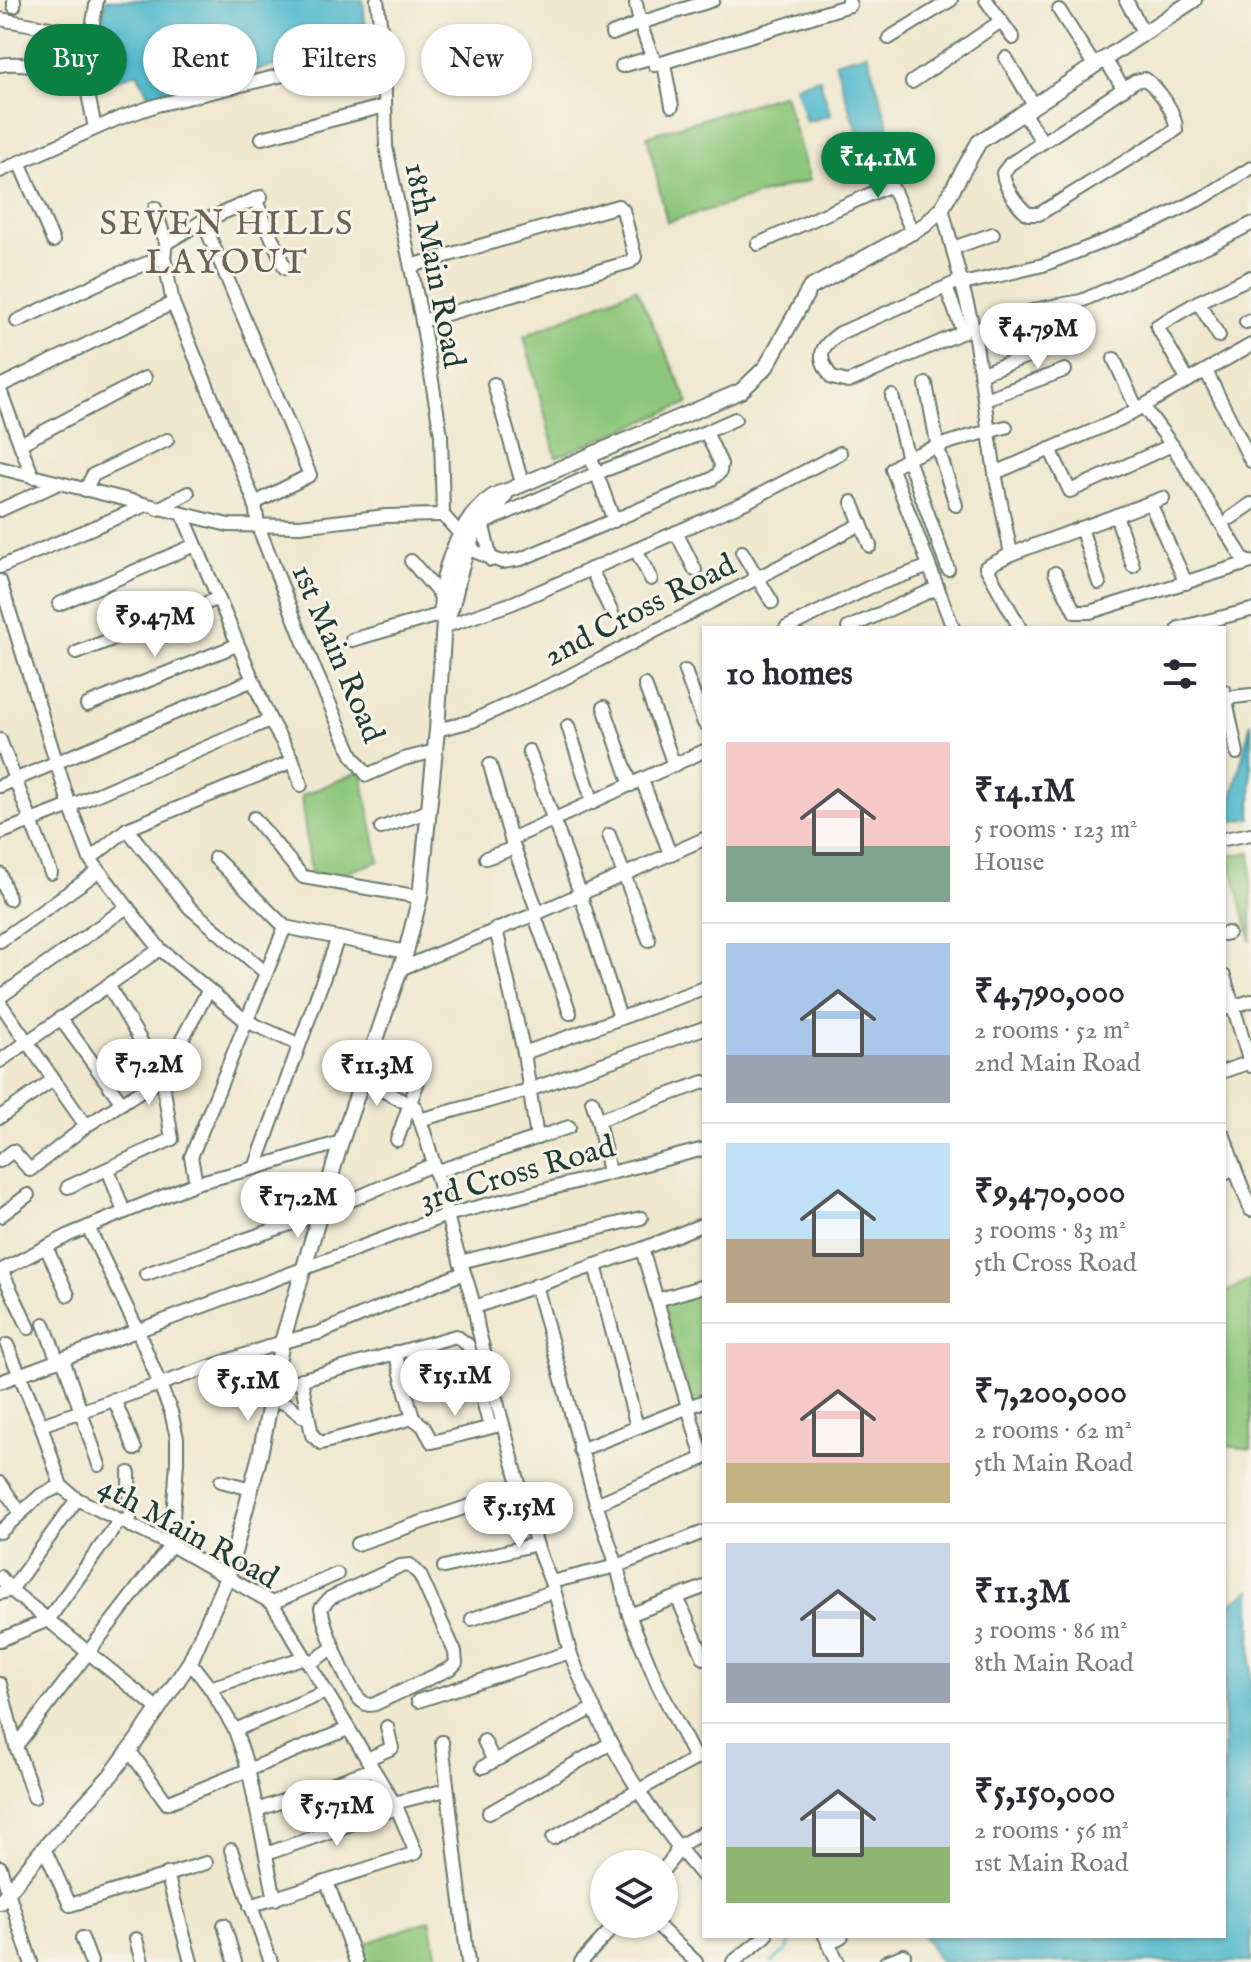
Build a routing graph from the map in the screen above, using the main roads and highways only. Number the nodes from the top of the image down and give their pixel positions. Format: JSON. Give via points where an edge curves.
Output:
{"nodes":[{"id":1,"x":1194,"y":0,"type":"edge"},
{"id":2,"x":464,"y":540,"type":"junction"},
{"id":3,"x":443,"y":621,"type":"junction"},
{"id":4,"x":4,"y":1898,"type":"edge"}],
"edges":[{"from":1,"to":2,"type":"main road","via":[[979,142],[942,208],[925,225],[810,288],[766,367],[741,391],[495,493],[478,506]]},
{"from":2,"to":3,"type":"main road","via":[[446,576]]},
{"from":2,"to":3,"type":"main road","via":[[450,616]]},
{"from":3,"to":4,"type":"main road","via":[[420,897],[302,1271],[228,1575],[190,1662],[129,1750]]}]}
